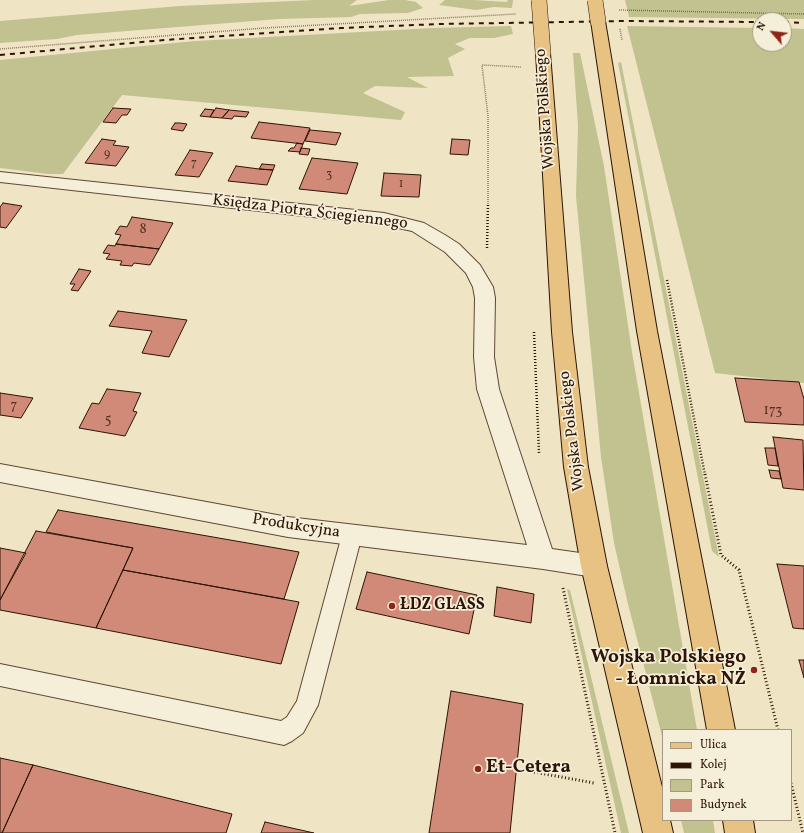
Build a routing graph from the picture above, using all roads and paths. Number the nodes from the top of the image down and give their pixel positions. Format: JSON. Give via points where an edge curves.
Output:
{"nodes":[{"id":1,"x":539,"y":0,"type":"edge"},
{"id":2,"x":595,"y":0,"type":"edge"},
{"id":3,"x":614,"y":10,"type":"dead end"},
{"id":4,"x":516,"y":14,"type":"dead end"},
{"id":5,"x":804,"y":14,"type":"edge"},
{"id":6,"x":0,"y":49,"type":"edge"},
{"id":7,"x":523,"y":67,"type":"dead end"},
{"id":8,"x":0,"y":177,"type":"edge"},
{"id":9,"x":666,"y":272,"type":"dead end"},
{"id":10,"x":485,"y":298,"type":"junction"},
{"id":11,"x":0,"y":473,"type":"edge"},
{"id":12,"x":352,"y":535,"type":"junction"},
{"id":13,"x":548,"y":559,"type":"junction"},
{"id":14,"x":594,"y":566,"type":"junction"},
{"id":15,"x":0,"y":675,"type":"edge"},
{"id":16,"x":721,"y":729,"type":"edge"},
{"id":17,"x":778,"y":729,"type":"edge"},
{"id":18,"x":534,"y":772,"type":"dead end"},
{"id":19,"x":594,"y":783,"type":"dead end"},
{"id":20,"x":792,"y":787,"type":"edge"},
{"id":21,"x":738,"y":821,"type":"edge"},
{"id":22,"x":615,"y":833,"type":"edge"},
{"id":23,"x":658,"y":833,"type":"edge"},
{"id":24,"x":740,"y":833,"type":"edge"},
{"id":25,"x":803,"y":833,"type":"edge"}],
"edges":[{"from":1,"to":14,"type":"main road","name":"Wojska Polskiego","bridge":true,"via":[[562,332],[576,467]]},
{"from":2,"to":16,"type":"main road","bridge":true,"via":[[647,331]]},
{"from":3,"to":5,"type":"path"},
{"from":4,"to":6,"type":"path","via":[[264,28]]},
{"from":7,"to":10,"type":"path","via":[[482,65],[488,116],[489,183]]},
{"from":8,"to":10,"type":"street","name":"Księdza Piotra Ściegiennego","via":[[398,222],[426,231],[452,248],[479,278]]},
{"from":9,"to":17,"type":"path","via":[[721,555],[739,570]]},
{"from":10,"to":13,"type":"street","name":"Księdza Piotra Ściegiennego","via":[[484,357],[488,389]]},
{"from":11,"to":12,"type":"street","name":"Produkcyjna","via":[[288,527]]},
{"from":12,"to":13,"type":"street","name":"Produkcyjna"},
{"from":12,"to":15,"type":"lane","via":[[307,705],[295,724],[284,733]]},
{"from":13,"to":14,"type":"street","name":"Produkcyjna"},
{"from":13,"to":22,"type":"path","via":[[563,587]]},
{"from":14,"to":23,"type":"main road","name":"Wojska Polskiego"},
{"from":18,"to":19,"type":"path"},
{"from":20,"to":25,"type":"path"},
{"from":21,"to":24,"type":"main road"}]}
